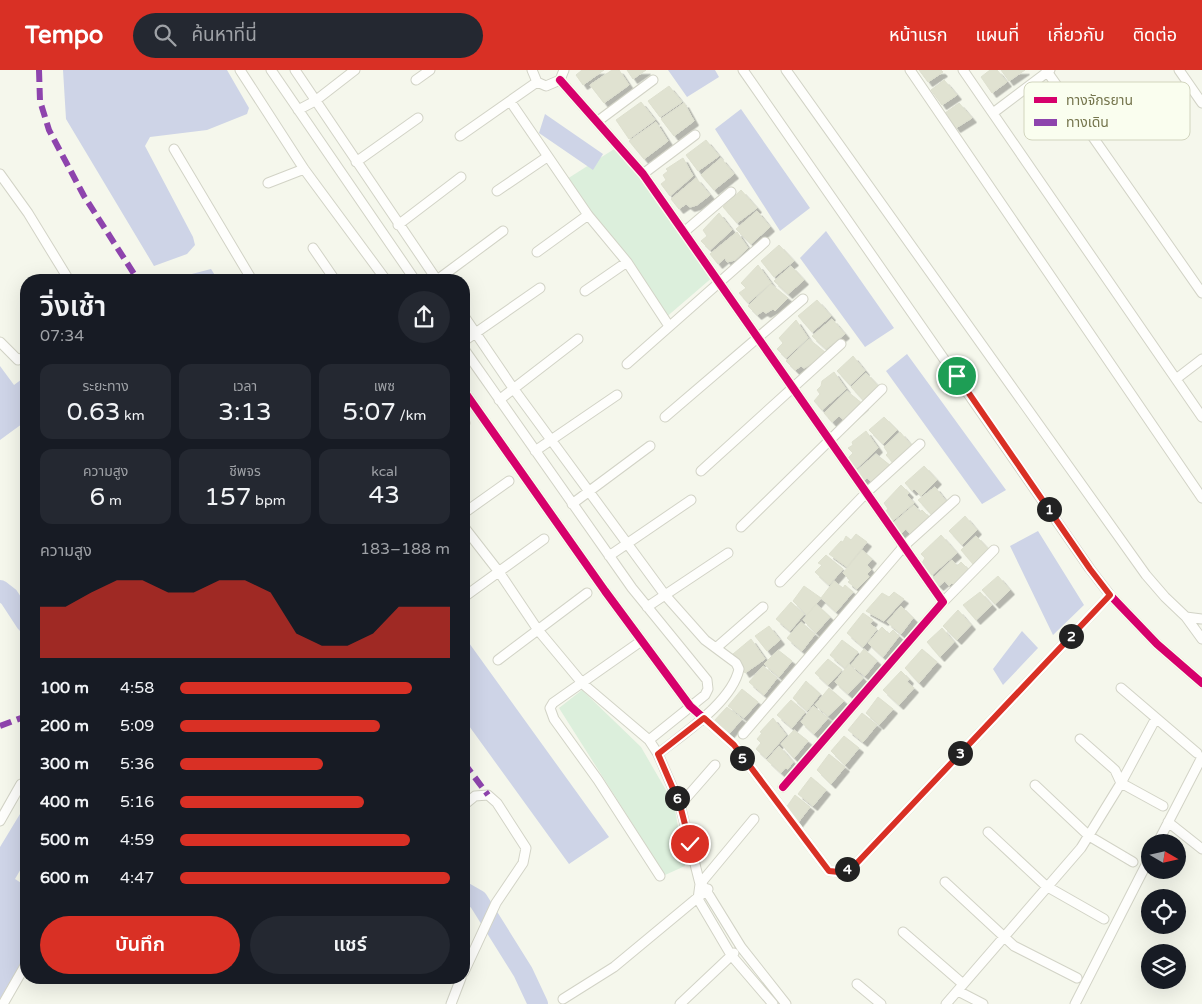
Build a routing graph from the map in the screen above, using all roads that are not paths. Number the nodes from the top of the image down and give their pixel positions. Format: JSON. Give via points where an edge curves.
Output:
{"nodes":[{"id":1,"x":240,"y":70,"type":"edge"},
{"id":2,"x":271,"y":70,"type":"edge"},
{"id":3,"x":295,"y":70,"type":"edge"},
{"id":4,"x":355,"y":70,"type":"edge"},
{"id":5,"x":430,"y":70,"type":"edge"},
{"id":6,"x":532,"y":70,"type":"edge"},
{"id":7,"x":564,"y":70,"type":"edge"},
{"id":8,"x":743,"y":70,"type":"edge"},
{"id":9,"x":786,"y":70,"type":"edge"},
{"id":10,"x":910,"y":70,"type":"edge"},
{"id":11,"x":963,"y":70,"type":"edge"},
{"id":12,"x":1179,"y":70,"type":"edge"},
{"id":13,"x":1048,"y":71,"type":"edge"},
{"id":14,"x":416,"y":80,"type":"dead end"},
{"id":15,"x":560,"y":80,"type":"junction"},
{"id":16,"x":653,"y":80,"type":"dead end"},
{"id":17,"x":537,"y":82,"type":"junction"},
{"id":18,"x":1034,"y":82,"type":"edge"},
{"id":19,"x":1056,"y":82,"type":"edge"},
{"id":20,"x":1187,"y":82,"type":"edge"},
{"id":21,"x":1190,"y":86,"type":"edge"},
{"id":22,"x":1024,"y":89,"type":"edge"},
{"id":23,"x":315,"y":101,"type":"junction"},
{"id":24,"x":510,"y":101,"type":"junction"},
{"id":25,"x":1202,"y":103,"type":"edge"},
{"id":26,"x":298,"y":110,"type":"junction"},
{"id":27,"x":993,"y":113,"type":"junction"},
{"id":28,"x":418,"y":118,"type":"dead end"},
{"id":29,"x":598,"y":121,"type":"junction"},
{"id":30,"x":694,"y":135,"type":"dead end"},
{"id":31,"x":460,"y":136,"type":"dead end"},
{"id":32,"x":1096,"y":140,"type":"edge"},
{"id":33,"x":174,"y":150,"type":"dead end"},
{"id":34,"x":547,"y":157,"type":"junction"},
{"id":35,"x":356,"y":162,"type":"junction"},
{"id":36,"x":304,"y":168,"type":"junction"},
{"id":37,"x":0,"y":174,"type":"edge"},
{"id":38,"x":643,"y":174,"type":"junction"},
{"id":39,"x":461,"y":177,"type":"dead end"},
{"id":40,"x":268,"y":183,"type":"dead end"},
{"id":41,"x":497,"y":191,"type":"dead end"},
{"id":42,"x":731,"y":192,"type":"dead end"},
{"id":43,"x":588,"y":215,"type":"junction"},
{"id":44,"x":398,"y":225,"type":"junction"},
{"id":45,"x":503,"y":231,"type":"dead end"},
{"id":46,"x":684,"y":232,"type":"junction"},
{"id":47,"x":765,"y":242,"type":"dead end"},
{"id":48,"x":313,"y":248,"type":"dead end"},
{"id":49,"x":536,"y":252,"type":"dead end"},
{"id":50,"x":627,"y":262,"type":"junction"},
{"id":51,"x":66,"y":274,"type":"edge"},
{"id":52,"x":248,"y":274,"type":"edge"},
{"id":53,"x":331,"y":274,"type":"edge"},
{"id":54,"x":382,"y":274,"type":"edge"},
{"id":55,"x":411,"y":274,"type":"edge"},
{"id":56,"x":433,"y":274,"type":"edge"},
{"id":57,"x":445,"y":274,"type":"edge"},
{"id":58,"x":718,"y":282,"type":"junction"},
{"id":59,"x":540,"y":288,"type":"dead end"},
{"id":60,"x":585,"y":291,"type":"dead end"},
{"id":61,"x":1202,"y":293,"type":"edge"},
{"id":62,"x":803,"y":299,"type":"dead end"},
{"id":63,"x":470,"y":325,"type":"edge"},
{"id":64,"x":669,"y":326,"type":"junction"},
{"id":65,"x":475,"y":332,"type":"junction"},
{"id":66,"x":470,"y":336,"type":"edge"},
{"id":67,"x":578,"y":339,"type":"dead end"},
{"id":68,"x":758,"y":339,"type":"junction"},
{"id":69,"x":0,"y":342,"type":"edge"},
{"id":70,"x":841,"y":344,"type":"dead end"},
{"id":71,"x":470,"y":358,"type":"edge"},
{"id":72,"x":20,"y":359,"type":"edge"},
{"id":73,"x":1202,"y":359,"type":"edge"},
{"id":74,"x":627,"y":364,"type":"dead end"},
{"id":75,"x":1176,"y":379,"type":"junction"},
{"id":76,"x":793,"y":387,"type":"junction"},
{"id":77,"x":513,"y":388,"type":"junction"},
{"id":78,"x":882,"y":388,"type":"dead end"},
{"id":79,"x":617,"y":395,"type":"dead end"},
{"id":80,"x":470,"y":400,"type":"edge"},
{"id":81,"x":499,"y":400,"type":"junction"},
{"id":82,"x":665,"y":417,"type":"dead end"},
{"id":83,"x":1202,"y":417,"type":"edge"},
{"id":84,"x":552,"y":439,"type":"junction"},
{"id":85,"x":829,"y":439,"type":"junction"},
{"id":86,"x":920,"y":444,"type":"dead end"},
{"id":87,"x":650,"y":446,"type":"dead end"},
{"id":88,"x":535,"y":451,"type":"junction"},
{"id":89,"x":701,"y":471,"type":"dead end"},
{"id":90,"x":509,"y":481,"type":"dead end"},
{"id":91,"x":589,"y":492,"type":"junction"},
{"id":92,"x":866,"y":492,"type":"junction"},
{"id":93,"x":1202,"y":498,"type":"edge"},
{"id":94,"x":691,"y":500,"type":"dead end"},
{"id":95,"x":956,"y":500,"type":"dead end"},
{"id":96,"x":572,"y":504,"type":"junction"},
{"id":97,"x":470,"y":509,"type":"edge"},
{"id":98,"x":741,"y":527,"type":"dead end"},
{"id":99,"x":470,"y":535,"type":"edge"},
{"id":100,"x":544,"y":539,"type":"dead end"},
{"id":101,"x":628,"y":544,"type":"junction"},
{"id":102,"x":904,"y":546,"type":"junction"},
{"id":103,"x":994,"y":550,"type":"dead end"},
{"id":104,"x":728,"y":553,"type":"dead end"},
{"id":105,"x":609,"y":556,"type":"junction"},
{"id":106,"x":499,"y":572,"type":"junction"},
{"id":107,"x":780,"y":582,"type":"dead end"},
{"id":108,"x":470,"y":593,"type":"edge"},
{"id":109,"x":587,"y":593,"type":"dead end"},
{"id":110,"x":665,"y":595,"type":"junction"},
{"id":111,"x":1110,"y":595,"type":"junction"},
{"id":112,"x":943,"y":602,"type":"junction"},
{"id":113,"x":647,"y":607,"type":"junction"},
{"id":114,"x":763,"y":607,"type":"dead end"},
{"id":115,"x":1186,"y":617,"type":"junction"},
{"id":116,"x":1202,"y":620,"type":"edge"},
{"id":117,"x":538,"y":630,"type":"junction"},
{"id":118,"x":1202,"y":639,"type":"edge"},
{"id":119,"x":637,"y":644,"type":"dead end"},
{"id":120,"x":716,"y":648,"type":"junction"},
{"id":121,"x":498,"y":660,"type":"dead end"},
{"id":122,"x":1202,"y":683,"type":"edge"},
{"id":123,"x":583,"y":684,"type":"junction"},
{"id":124,"x":1121,"y":688,"type":"dead end"},
{"id":125,"x":690,"y":706,"type":"junction"},
{"id":126,"x":704,"y":718,"type":"junction"},
{"id":127,"x":1156,"y":718,"type":"junction"},
{"id":128,"x":743,"y":734,"type":"dead end"},
{"id":129,"x":1080,"y":739,"type":"dead end"},
{"id":130,"x":650,"y":740,"type":"junction"},
{"id":131,"x":658,"y":754,"type":"junction"},
{"id":132,"x":1199,"y":755,"type":"edge"},
{"id":133,"x":715,"y":765,"type":"dead end"},
{"id":134,"x":1121,"y":783,"type":"junction"},
{"id":135,"x":1035,"y":785,"type":"dead end"},
{"id":136,"x":20,"y":786,"type":"edge"},
{"id":137,"x":783,"y":788,"type":"dead end"},
{"id":138,"x":470,"y":800,"type":"edge"},
{"id":139,"x":680,"y":805,"type":"junction"},
{"id":140,"x":1163,"y":806,"type":"dead end"},
{"id":141,"x":754,"y":819,"type":"dead end"},
{"id":142,"x":0,"y":821,"type":"edge"},
{"id":143,"x":1168,"y":822,"type":"junction"},
{"id":144,"x":988,"y":832,"type":"dead end"},
{"id":145,"x":1162,"y":834,"type":"edge"},
{"id":146,"x":1089,"y":836,"type":"junction"},
{"id":147,"x":1202,"y":850,"type":"edge"},
{"id":148,"x":1133,"y":862,"type":"dead end"},
{"id":149,"x":1141,"y":874,"type":"edge"},
{"id":150,"x":660,"y":876,"type":"dead end"},
{"id":151,"x":945,"y":882,"type":"dead end"},
{"id":152,"x":704,"y":886,"type":"junction"},
{"id":153,"x":1046,"y":886,"type":"junction"},
{"id":154,"x":698,"y":899,"type":"junction"},
{"id":155,"x":1104,"y":918,"type":"dead end"},
{"id":156,"x":903,"y":932,"type":"dead end"},
{"id":157,"x":1004,"y":936,"type":"junction"},
{"id":158,"x":741,"y":947,"type":"junction"},
{"id":159,"x":731,"y":956,"type":"junction"},
{"id":160,"x":470,"y":959,"type":"edge"},
{"id":161,"x":20,"y":974,"type":"edge"},
{"id":162,"x":1077,"y":978,"type":"dead end"},
{"id":163,"x":459,"y":984,"type":"edge"},
{"id":164,"x":857,"y":984,"type":"dead end"},
{"id":165,"x":961,"y":987,"type":"junction"},
{"id":166,"x":564,"y":998,"type":"dead end"},
{"id":167,"x":3,"y":1004,"type":"edge"},
{"id":168,"x":451,"y":1004,"type":"edge"},
{"id":169,"x":680,"y":1004,"type":"edge"},
{"id":170,"x":773,"y":1004,"type":"edge"},
{"id":171,"x":786,"y":1004,"type":"edge"},
{"id":172,"x":881,"y":1004,"type":"edge"},
{"id":173,"x":946,"y":1004,"type":"edge"},
{"id":174,"x":983,"y":1004,"type":"edge"},
{"id":175,"x":1074,"y":1004,"type":"edge"}],
"edges":[{"from":1,"to":36,"type":"street"},
{"from":2,"to":26,"type":"street"},
{"from":3,"to":23,"type":"street"},
{"from":4,"to":23,"type":"street"},
{"from":5,"to":14,"type":"street"},
{"from":6,"to":17,"type":"street"},
{"from":7,"to":15,"type":"street"},
{"from":8,"to":111,"type":"street"},
{"from":9,"to":115,"type":"street","via":[[1146,575]]},
{"from":10,"to":93,"type":"street"},
{"from":11,"to":27,"type":"street"},
{"from":12,"to":20,"type":"street"},
{"from":13,"to":18,"type":"street"},
{"from":13,"to":19,"type":"street"},
{"from":15,"to":17,"type":"street","via":[[552,86]]},
{"from":15,"to":29,"type":"street"},
{"from":16,"to":29,"type":"street"},
{"from":17,"to":24,"type":"street"},
{"from":21,"to":25,"type":"street"},
{"from":22,"to":27,"type":"street"},
{"from":23,"to":26,"type":"street"},
{"from":23,"to":35,"type":"street"},
{"from":24,"to":31,"type":"street"},
{"from":24,"to":34,"type":"street"},
{"from":26,"to":55,"type":"street"},
{"from":27,"to":75,"type":"street"},
{"from":28,"to":35,"type":"street"},
{"from":29,"to":38,"type":"street"},
{"from":30,"to":38,"type":"street"},
{"from":32,"to":61,"type":"street"},
{"from":33,"to":52,"type":"street"},
{"from":34,"to":41,"type":"street"},
{"from":34,"to":43,"type":"street"},
{"from":35,"to":44,"type":"street"},
{"from":36,"to":40,"type":"street"},
{"from":36,"to":54,"type":"street"},
{"from":37,"to":51,"type":"street"},
{"from":38,"to":46,"type":"street"},
{"from":39,"to":44,"type":"street"},
{"from":42,"to":46,"type":"street"},
{"from":43,"to":49,"type":"street"},
{"from":43,"to":50,"type":"street"},
{"from":44,"to":56,"type":"street"},
{"from":45,"to":57,"type":"street"},
{"from":46,"to":58,"type":"street"},
{"from":47,"to":58,"type":"street"},
{"from":48,"to":53,"type":"street"},
{"from":50,"to":60,"type":"street"},
{"from":50,"to":64,"type":"street"},
{"from":58,"to":64,"type":"street"},
{"from":58,"to":68,"type":"street"},
{"from":59,"to":65,"type":"street"},
{"from":62,"to":68,"type":"street"},
{"from":63,"to":65,"type":"street"},
{"from":64,"to":74,"type":"street"},
{"from":65,"to":66,"type":"street"},
{"from":65,"to":77,"type":"street"},
{"from":67,"to":77,"type":"street"},
{"from":68,"to":76,"type":"street"},
{"from":68,"to":82,"type":"street"},
{"from":69,"to":72,"type":"street"},
{"from":70,"to":76,"type":"street"},
{"from":71,"to":81,"type":"street"},
{"from":73,"to":75,"type":"street"},
{"from":75,"to":83,"type":"street"},
{"from":76,"to":85,"type":"street"},
{"from":76,"to":89,"type":"street"},
{"from":77,"to":81,"type":"street"},
{"from":77,"to":84,"type":"street"},
{"from":78,"to":85,"type":"street"},
{"from":79,"to":84,"type":"street"},
{"from":80,"to":125,"type":"street","via":[[605,592]]},
{"from":81,"to":88,"type":"street"},
{"from":84,"to":88,"type":"street"},
{"from":84,"to":91,"type":"street"},
{"from":85,"to":92,"type":"street"},
{"from":85,"to":98,"type":"street"},
{"from":86,"to":92,"type":"street"},
{"from":87,"to":91,"type":"street"},
{"from":88,"to":96,"type":"street"},
{"from":90,"to":97,"type":"street"},
{"from":91,"to":96,"type":"street"},
{"from":91,"to":101,"type":"street"},
{"from":92,"to":102,"type":"street"},
{"from":92,"to":107,"type":"street"},
{"from":94,"to":101,"type":"street"},
{"from":95,"to":102,"type":"street"},
{"from":96,"to":105,"type":"street"},
{"from":99,"to":106,"type":"street"},
{"from":100,"to":106,"type":"street"},
{"from":101,"to":105,"type":"street"},
{"from":101,"to":110,"type":"street"},
{"from":102,"to":112,"type":"street"},
{"from":102,"to":128,"type":"street"},
{"from":103,"to":112,"type":"street"},
{"from":104,"to":110,"type":"street"},
{"from":105,"to":113,"type":"street"},
{"from":106,"to":108,"type":"street"},
{"from":106,"to":117,"type":"street"},
{"from":109,"to":117,"type":"street"},
{"from":110,"to":113,"type":"street"},
{"from":110,"to":120,"type":"street","via":[[687,622]]},
{"from":111,"to":122,"type":"street","via":[[1157,644]]},
{"from":111,"to":126,"type":"street","via":[[857,863],[839,872],[829,871],[734,745]]},
{"from":112,"to":137,"type":"street"},
{"from":113,"to":125,"type":"street","via":[[706,680],[708,689],[705,695]]},
{"from":114,"to":120,"type":"street"},
{"from":115,"to":116,"type":"street"},
{"from":115,"to":118,"type":"street"},
{"from":117,"to":121,"type":"street"},
{"from":117,"to":123,"type":"street"},
{"from":119,"to":123,"type":"street"},
{"from":120,"to":126,"type":"street","via":[[739,669],[732,687]]},
{"from":123,"to":130,"type":"street"},
{"from":123,"to":150,"type":"street","via":[[553,704],[550,708],[554,719]]},
{"from":124,"to":127,"type":"street"},
{"from":125,"to":126,"type":"street"},
{"from":125,"to":130,"type":"street"},
{"from":126,"to":131,"type":"street"},
{"from":127,"to":132,"type":"street"},
{"from":127,"to":134,"type":"street"},
{"from":129,"to":134,"type":"street","via":[[1115,770]]},
{"from":130,"to":131,"type":"street"},
{"from":131,"to":139,"type":"street"},
{"from":132,"to":143,"type":"street"},
{"from":133,"to":139,"type":"street"},
{"from":134,"to":140,"type":"street"},
{"from":134,"to":146,"type":"street"},
{"from":135,"to":146,"type":"street"},
{"from":136,"to":142,"type":"street"},
{"from":138,"to":160,"type":"street","via":[[475,796],[488,795],[497,803],[526,848],[523,863],[496,903]]},
{"from":139,"to":152,"type":"street"},
{"from":141,"to":152,"type":"street"},
{"from":143,"to":145,"type":"street"},
{"from":143,"to":147,"type":"street"},
{"from":144,"to":153,"type":"street"},
{"from":146,"to":148,"type":"street"},
{"from":146,"to":153,"type":"street"},
{"from":149,"to":175,"type":"street"},
{"from":151,"to":157,"type":"street"},
{"from":152,"to":154,"type":"street"},
{"from":152,"to":158,"type":"street"},
{"from":153,"to":155,"type":"street"},
{"from":153,"to":157,"type":"street"},
{"from":154,"to":159,"type":"street"},
{"from":154,"to":166,"type":"street","via":[[614,966]]},
{"from":156,"to":165,"type":"street"},
{"from":157,"to":162,"type":"street","via":[[1014,946]]},
{"from":157,"to":165,"type":"street"},
{"from":158,"to":159,"type":"street"},
{"from":158,"to":171,"type":"street"},
{"from":159,"to":169,"type":"street"},
{"from":159,"to":170,"type":"street"},
{"from":161,"to":167,"type":"street"},
{"from":163,"to":168,"type":"street"},
{"from":164,"to":172,"type":"street"},
{"from":165,"to":173,"type":"street"},
{"from":165,"to":174,"type":"street"}]}
